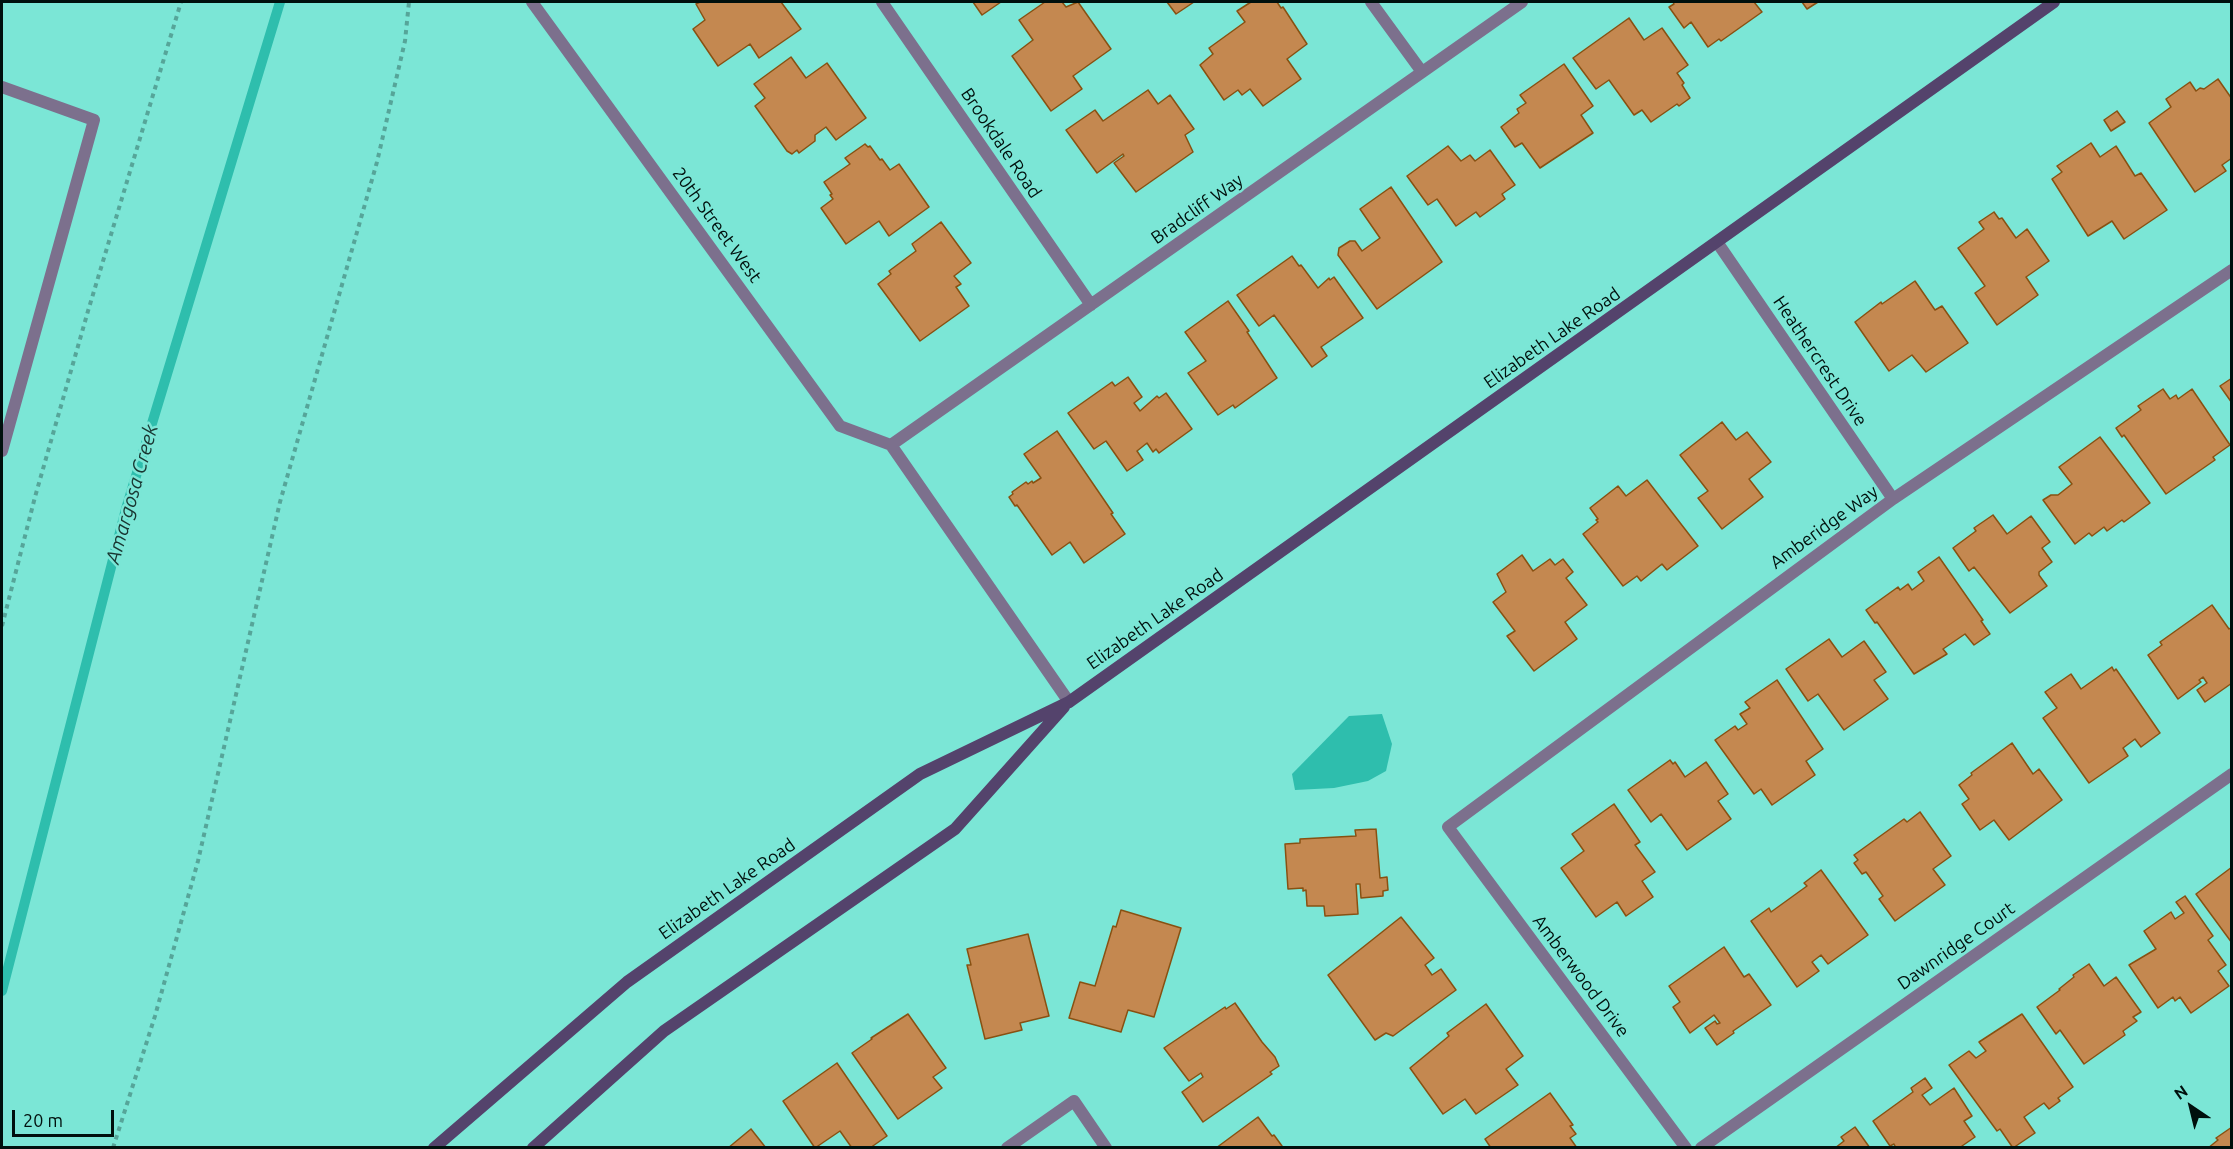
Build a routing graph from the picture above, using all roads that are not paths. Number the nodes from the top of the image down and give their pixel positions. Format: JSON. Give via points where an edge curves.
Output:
{"nodes":[{"id":1,"x":532,"y":2,"type":"edge"},
{"id":2,"x":882,"y":2,"type":"edge"},
{"id":3,"x":1371,"y":2,"type":"edge"},
{"id":4,"x":1522,"y":2,"type":"edge"},
{"id":5,"x":2054,"y":2,"type":"edge"},
{"id":6,"x":1422,"y":72,"type":"junction"},
{"id":7,"x":2,"y":87,"type":"edge"},
{"id":8,"x":1717,"y":242,"type":"junction"},
{"id":9,"x":2232,"y":270,"type":"edge"},
{"id":10,"x":1091,"y":305,"type":"junction"},
{"id":11,"x":15,"y":404,"type":"junction"},
{"id":12,"x":2,"y":409,"type":"edge"},
{"id":13,"x":891,"y":445,"type":"junction"},
{"id":14,"x":2,"y":451,"type":"edge"},
{"id":15,"x":1893,"y":499,"type":"junction"},
{"id":16,"x":1069,"y":702,"type":"junction"},
{"id":17,"x":2232,"y":774,"type":"edge"},
{"id":18,"x":1448,"y":827,"type":"joint"},
{"id":19,"x":434,"y":1148,"type":"edge"},
{"id":20,"x":532,"y":1148,"type":"edge"},
{"id":21,"x":1007,"y":1148,"type":"edge"},
{"id":22,"x":1106,"y":1148,"type":"edge"},
{"id":23,"x":1686,"y":1148,"type":"edge"},
{"id":24,"x":1701,"y":1148,"type":"edge"}],
"edges":[{"from":1,"to":13,"type":"street","name":"20th Street West","via":[[840,426]]},
{"from":2,"to":10,"type":"street","name":"Brookdale Road"},
{"from":3,"to":6,"type":"street"},
{"from":4,"to":6,"type":"street","name":"Bradcliff Way"},
{"from":5,"to":8,"type":"main road","name":"Elizabeth Lake Road"},
{"from":6,"to":10,"type":"street","name":"Bradcliff Way"},
{"from":7,"to":11,"type":"street","via":[[94,120]]},
{"from":8,"to":15,"type":"street","name":"Heathercrest Drive"},
{"from":8,"to":16,"type":"main road","name":"Elizabeth Lake Road"},
{"from":9,"to":15,"type":"street","name":"Amberidge Way"},
{"from":10,"to":13,"type":"street","name":"Bradcliff Way"},
{"from":11,"to":12,"type":"street"},
{"from":11,"to":14,"type":"street"},
{"from":13,"to":16,"type":"street"},
{"from":15,"to":18,"type":"street","name":"Amberidge Way"},
{"from":16,"to":19,"type":"main road","name":"Elizabeth Lake Road","via":[[920,774],[627,982]]},
{"from":16,"to":20,"type":"main road","name":"Elizabeth Lake Road","via":[[956,829],[664,1030]]},
{"from":17,"to":24,"type":"street","name":"Dawnridge Court"},
{"from":18,"to":23,"type":"street","name":"Amberwood Drive"},
{"from":21,"to":22,"type":"street","via":[[1074,1101]]}]}
